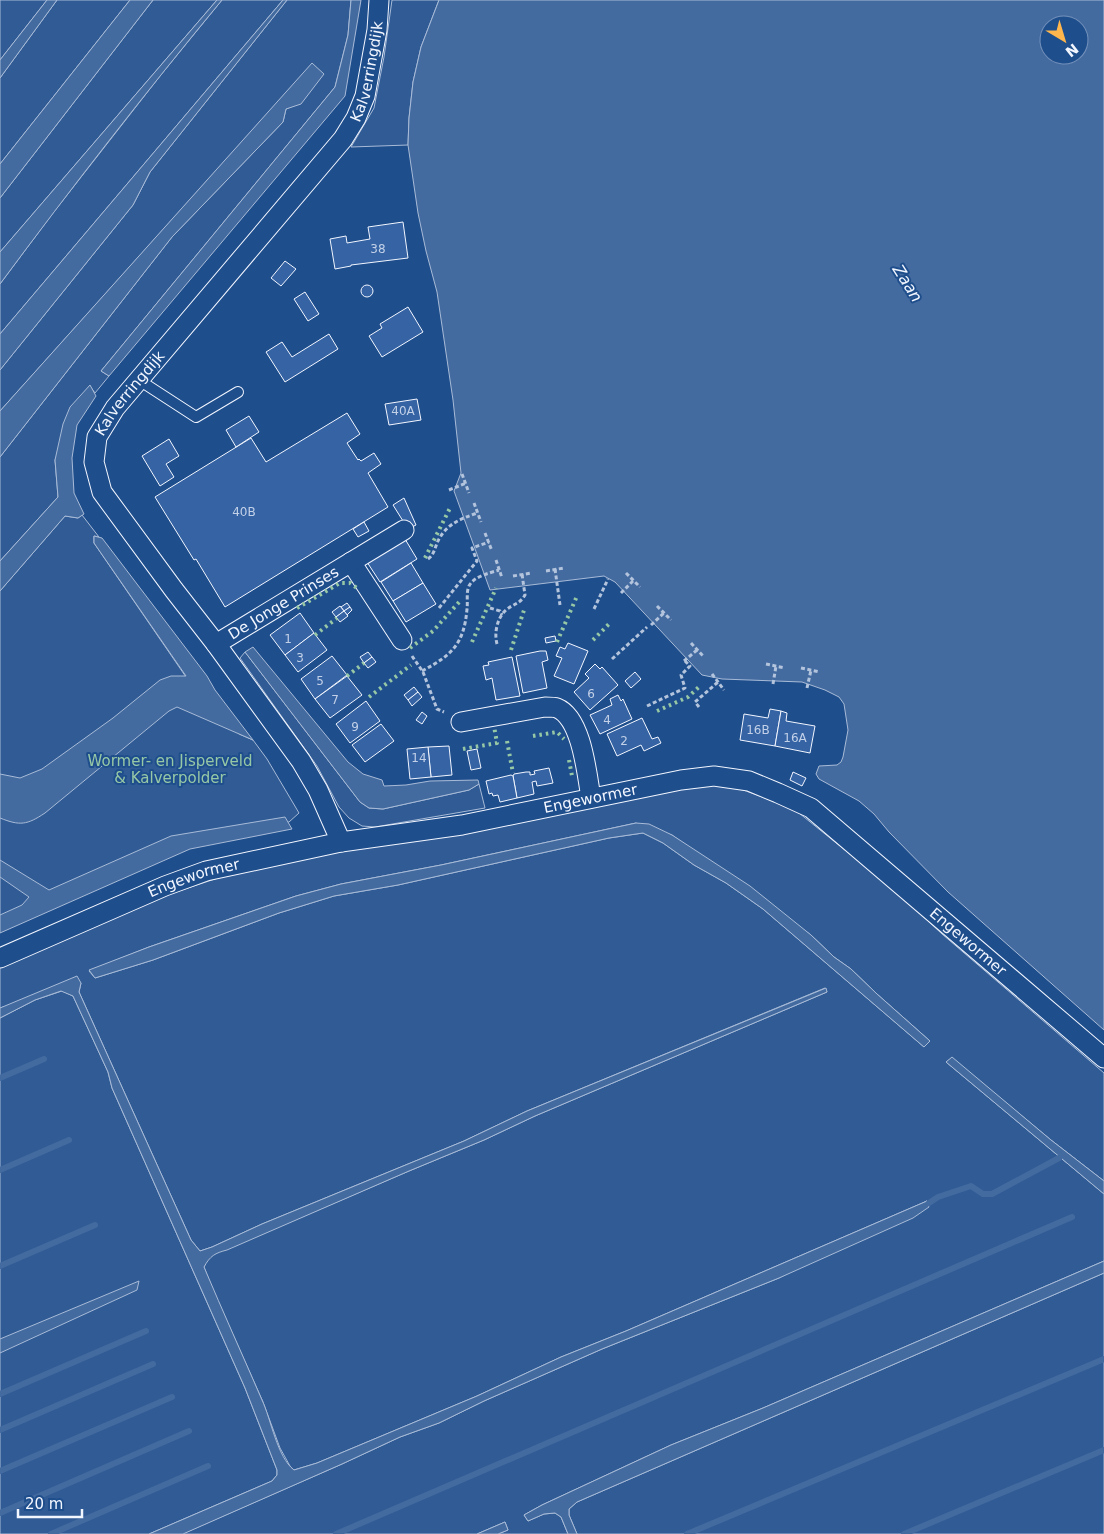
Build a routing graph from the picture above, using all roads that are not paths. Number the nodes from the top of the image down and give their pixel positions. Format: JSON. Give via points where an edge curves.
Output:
{"nodes":[{"id":1,"x":379,"y":0,"type":"edge"},
{"id":2,"x":139,"y":380,"type":"junction"},
{"id":3,"x":238,"y":392,"type":"dead end"},
{"id":4,"x":404,"y":530,"type":"dead end"},
{"id":5,"x":351,"y":562,"type":"junction"},
{"id":6,"x":402,"y":640,"type":"road end"},
{"id":7,"x":216,"y":644,"type":"junction"},
{"id":8,"x":462,"y":722,"type":"road end"},
{"id":9,"x":591,"y":798,"type":"junction"},
{"id":10,"x":341,"y":842,"type":"junction"},
{"id":11,"x":0,"y":958,"type":"edge"},
{"id":12,"x":1104,"y":1058,"type":"edge"}],
"edges":[{"from":1,"to":2,"type":"street","name":"Kalverringdijk","via":[[365,96],[343,140]]},
{"from":2,"to":3,"type":"lane","via":[[196,417]]},
{"from":2,"to":7,"type":"street","name":"Kalverringdijk","via":[[97,436],[94,462],[102,492]]},
{"from":4,"to":5,"type":"street","name":"De Jonge Prinses"},
{"from":5,"to":6,"type":"street","name":"De Jonge Prinses"},
{"from":5,"to":7,"type":"street","name":"De Jonge Prinses"},
{"from":7,"to":10,"type":"street","name":"Kalverringdijk","via":[[301,761]]},
{"from":8,"to":9,"type":"street","via":[[545,707],[558,708],[578,733]]},
{"from":9,"to":10,"type":"street","name":"Engewormer","via":[[462,825]]},
{"from":9,"to":12,"type":"street","name":"Engewormer","via":[[714,776],[751,782],[811,808]]},
{"from":10,"to":11,"type":"street","name":"Engewormer","via":[[206,871]]}]}
